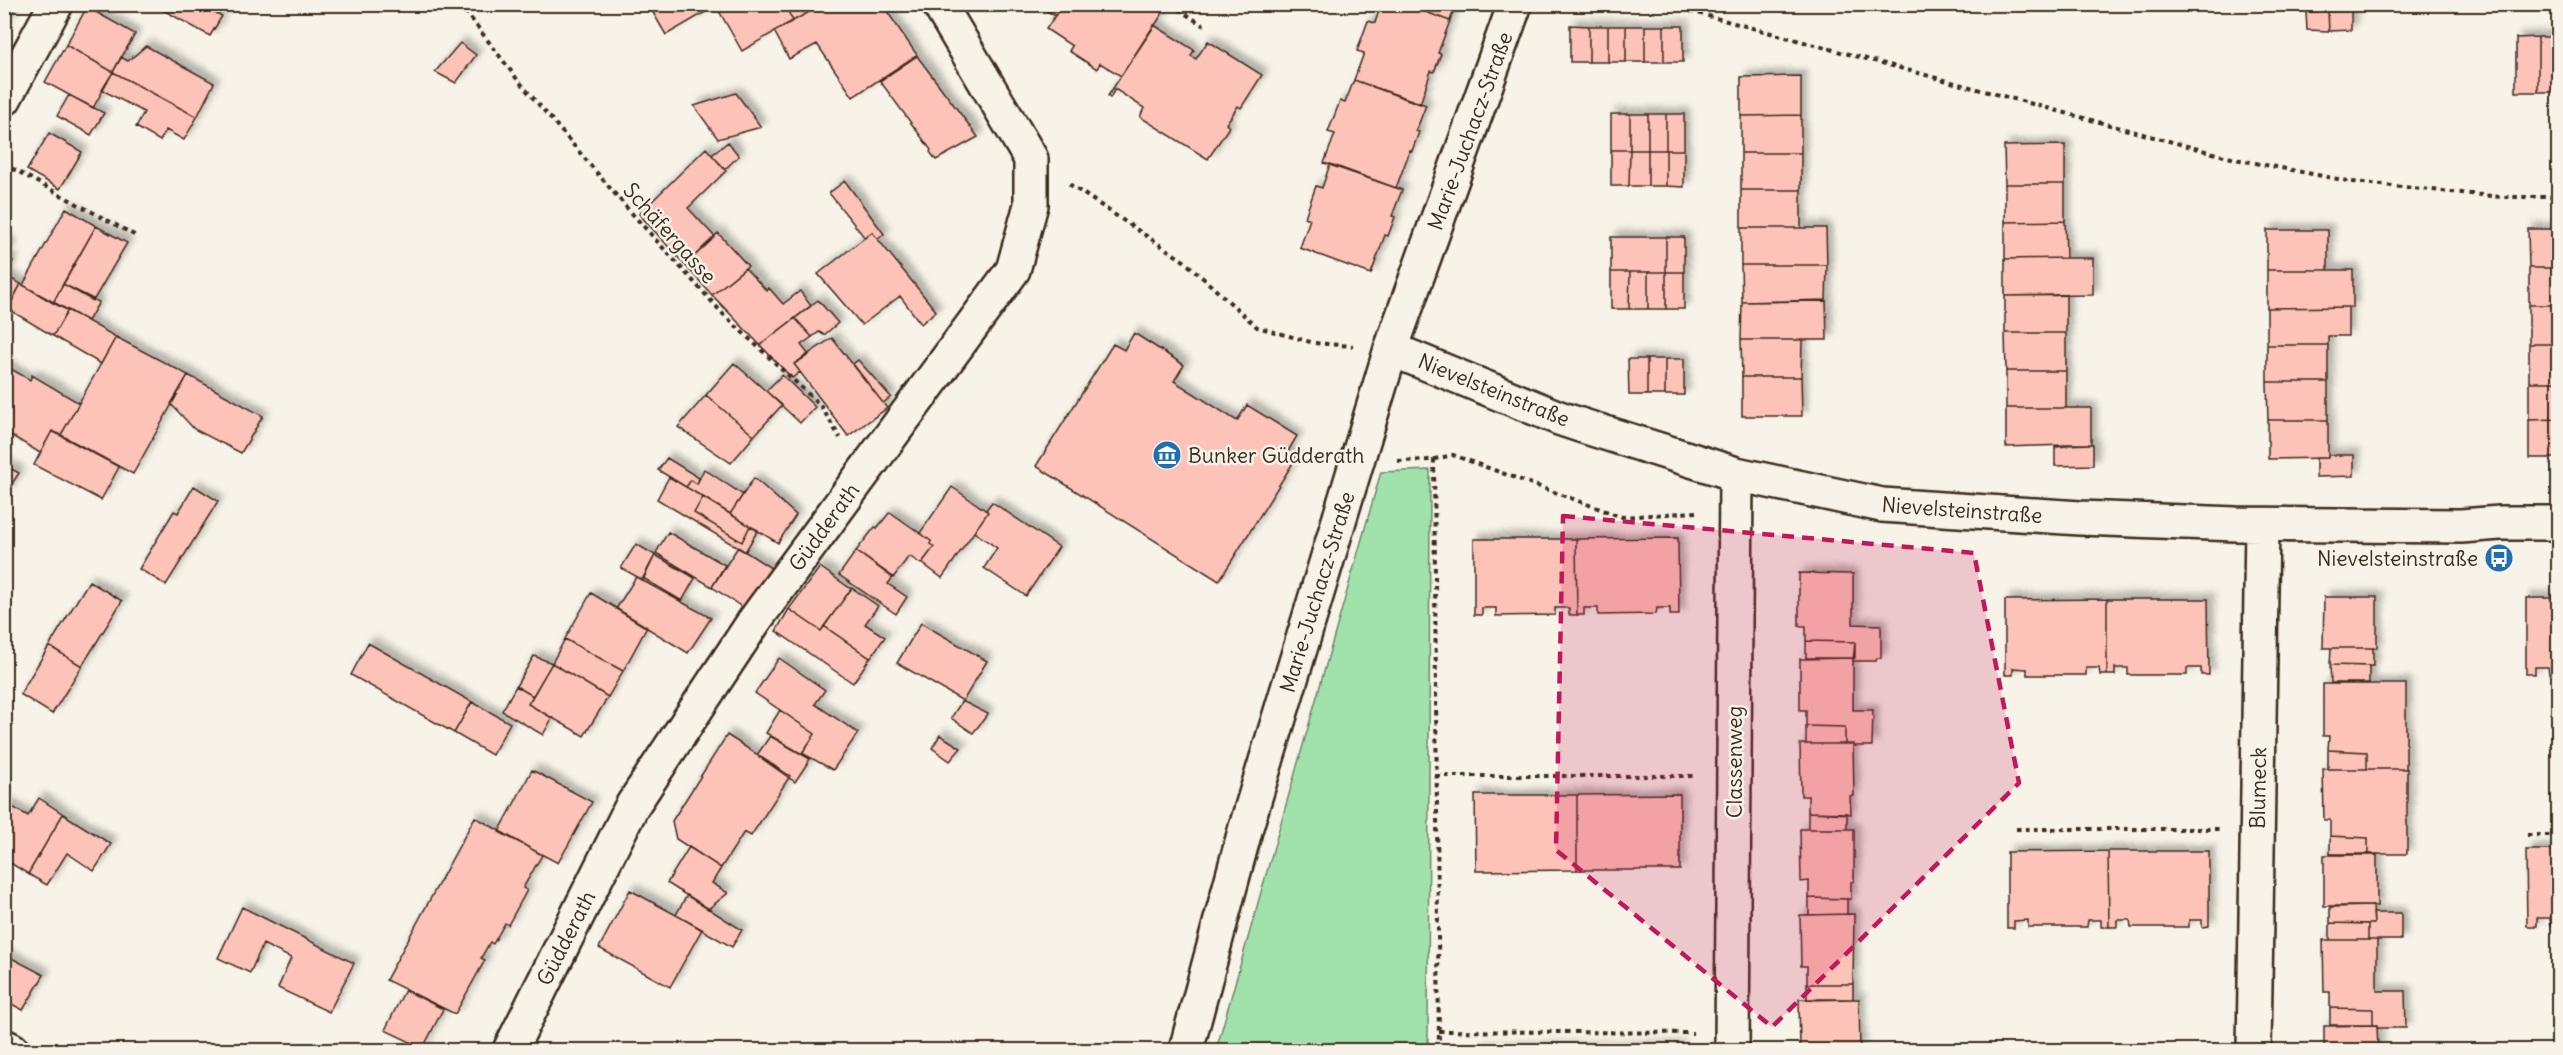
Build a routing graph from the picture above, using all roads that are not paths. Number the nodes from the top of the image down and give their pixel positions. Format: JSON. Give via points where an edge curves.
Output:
{"nodes":[{"id":1,"x":56,"y":4,"type":"edge"},
{"id":2,"x":939,"y":4,"type":"edge"},
{"id":3,"x":1515,"y":4,"type":"edge"},
{"id":4,"x":4,"y":99,"type":"edge"},
{"id":5,"x":1392,"y":349,"type":"junction"},
{"id":6,"x":1736,"y":474,"type":"junction"},
{"id":7,"x":2559,"y":524,"type":"edge"},
{"id":8,"x":2262,"y":525,"type":"junction"},
{"id":9,"x":1732,"y":1042,"type":"edge"},
{"id":10,"x":4,"y":1046,"type":"edge"},
{"id":11,"x":12,"y":1050,"type":"edge"},
{"id":12,"x":510,"y":1050,"type":"edge"},
{"id":13,"x":1186,"y":1050,"type":"edge"},
{"id":14,"x":2254,"y":1050,"type":"edge"}],
"edges":[{"from":1,"to":4,"type":"street"},
{"from":2,"to":12,"type":"street","name":"Güdderath","via":[[1031,159],[1031,205],[1012,270],[755,620],[632,806]]},
{"from":3,"to":5,"type":"street","name":"Marie-Juchacz-Straße"},
{"from":5,"to":6,"type":"street","name":"Nievelsteinstraße","via":[[1559,418]]},
{"from":5,"to":13,"type":"street","name":"Marie-Juchacz-Straße","via":[[1246,827]]},
{"from":6,"to":8,"type":"street","name":"Nievelsteinstraße","via":[[1882,505]]},
{"from":6,"to":9,"type":"street","name":"Classenweg"},
{"from":7,"to":8,"type":"street","name":"Nievelsteinstraße"},
{"from":8,"to":14,"type":"street","name":"Blumeck"},
{"from":10,"to":11,"type":"street"}]}
